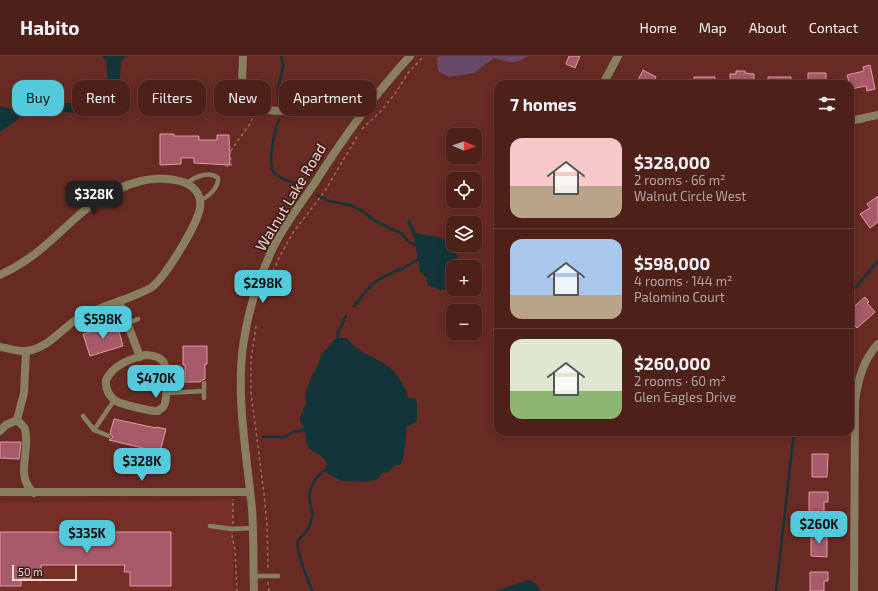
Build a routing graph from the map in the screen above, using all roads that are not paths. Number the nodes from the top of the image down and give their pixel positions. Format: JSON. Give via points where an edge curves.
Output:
{"nodes":[{"id":1,"x":243,"y":56,"type":"edge"},
{"id":2,"x":410,"y":56,"type":"edge"},
{"id":3,"x":618,"y":56,"type":"edge"},
{"id":4,"x":243,"y":80,"type":"edge"},
{"id":5,"x":605,"y":80,"type":"edge"},
{"id":6,"x":376,"y":96,"type":"edge"},
{"id":7,"x":878,"y":115,"type":"edge"},
{"id":8,"x":360,"y":116,"type":"edge"},
{"id":9,"x":854,"y":120,"type":"edge"},
{"id":10,"x":187,"y":183,"type":"junction"},
{"id":11,"x":200,"y":204,"type":"junction"},
{"id":12,"x":0,"y":275,"type":"edge"},
{"id":13,"x":119,"y":301,"type":"junction"},
{"id":14,"x":138,"y":319,"type":"dead end"},
{"id":15,"x":127,"y":323,"type":"junction"},
{"id":16,"x":119,"y":326,"type":"dead end"},
{"id":17,"x":878,"y":344,"type":"edge"},
{"id":18,"x":0,"y":347,"type":"edge"},
{"id":19,"x":26,"y":351,"type":"junction"},
{"id":20,"x":140,"y":357,"type":"junction"},
{"id":21,"x":204,"y":383,"type":"dead end"},
{"id":22,"x":204,"y":391,"type":"junction"},
{"id":23,"x":166,"y":392,"type":"junction"},
{"id":24,"x":204,"y":398,"type":"dead end"},
{"id":25,"x":115,"y":399,"type":"junction"},
{"id":26,"x":82,"y":416,"type":"dead end"},
{"id":27,"x":17,"y":420,"type":"junction"},
{"id":28,"x":94,"y":430,"type":"junction"},
{"id":29,"x":0,"y":431,"type":"edge"},
{"id":30,"x":109,"y":436,"type":"dead end"},
{"id":31,"x":0,"y":492,"type":"edge"},
{"id":32,"x":34,"y":492,"type":"junction"},
{"id":33,"x":250,"y":492,"type":"junction"},
{"id":34,"x":210,"y":526,"type":"dead end"},
{"id":35,"x":253,"y":528,"type":"junction"},
{"id":36,"x":254,"y":576,"type":"junction"},
{"id":37,"x":278,"y":576,"type":"dead end"},
{"id":38,"x":254,"y":591,"type":"edge"},
{"id":39,"x":854,"y":591,"type":"edge"}],
"edges":[{"from":1,"to":4,"type":"street"},
{"from":2,"to":6,"type":"street","name":"Walnut Lake Road"},
{"from":3,"to":5,"type":"street"},
{"from":7,"to":9,"type":"street"},
{"from":8,"to":33,"type":"street","name":"Walnut Lake Road","via":[[268,258],[256,288],[243,347],[242,379]]},
{"from":10,"to":11,"type":"street","via":[[196,192]]},
{"from":10,"to":11,"type":"lane","via":[[196,176],[208,175],[218,178],[210,195]]},
{"from":10,"to":12,"type":"street","via":[[168,179],[145,180],[111,192],[87,208],[41,249]]},
{"from":11,"to":13,"type":"street","via":[[194,225],[168,269],[151,287]]},
{"from":13,"to":15,"type":"street"},
{"from":13,"to":19,"type":"street","via":[[81,316],[54,339]]},
{"from":14,"to":15,"type":"lane"},
{"from":15,"to":16,"type":"lane"},
{"from":15,"to":20,"type":"street"},
{"from":17,"to":39,"type":"street","via":[[865,362],[855,401]]},
{"from":18,"to":19,"type":"street"},
{"from":19,"to":27,"type":"street","via":[[24,393]]},
{"from":20,"to":23,"type":"street","via":[[156,356],[164,362]]},
{"from":20,"to":25,"type":"street","via":[[121,364],[108,376],[106,390]]},
{"from":21,"to":22,"type":"lane"},
{"from":22,"to":23,"type":"lane"},
{"from":22,"to":24,"type":"lane"},
{"from":23,"to":25,"type":"street","via":[[165,406],[158,411]]},
{"from":25,"to":28,"type":"lane"},
{"from":26,"to":28,"type":"lane"},
{"from":27,"to":29,"type":"street"},
{"from":27,"to":32,"type":"street","via":[[25,428],[24,479],[27,487]]},
{"from":28,"to":30,"type":"lane"},
{"from":31,"to":32,"type":"street"},
{"from":32,"to":33,"type":"street"},
{"from":33,"to":35,"type":"street","name":"Walnut Lake Road"},
{"from":34,"to":35,"type":"lane"},
{"from":35,"to":36,"type":"street","name":"Walnut Lake Road"},
{"from":36,"to":37,"type":"lane"},
{"from":36,"to":38,"type":"street","name":"Walnut Lake Road"}]}
